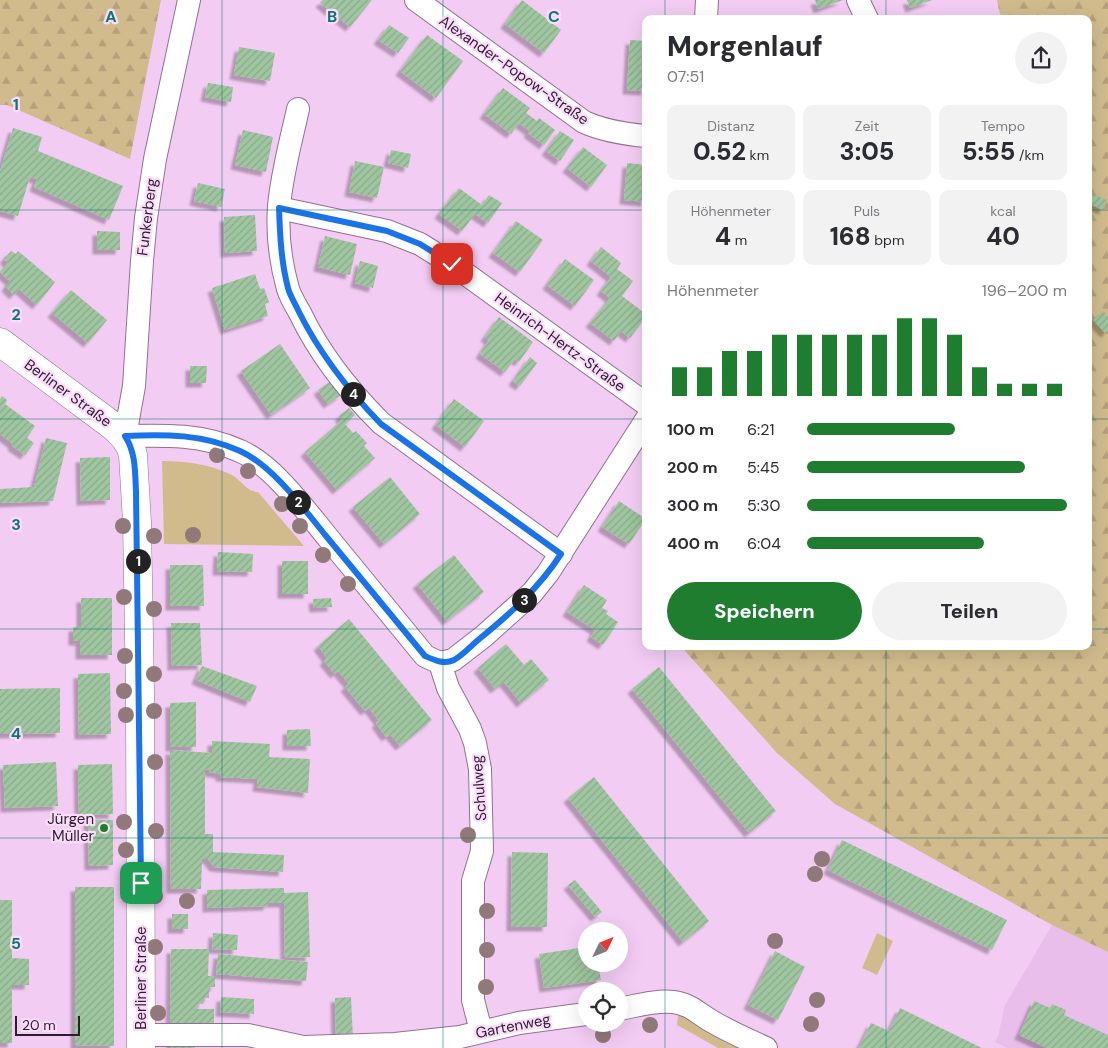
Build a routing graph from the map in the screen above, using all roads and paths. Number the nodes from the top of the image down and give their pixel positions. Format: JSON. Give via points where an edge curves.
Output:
{"nodes":[{"id":1,"x":189,"y":0,"type":"edge"},
{"id":2,"x":416,"y":0,"type":"edge"},
{"id":3,"x":707,"y":0,"type":"edge"},
{"id":4,"x":858,"y":0,"type":"edge"},
{"id":5,"x":706,"y":15,"type":"edge"},
{"id":6,"x":865,"y":15,"type":"edge"},
{"id":7,"x":298,"y":109,"type":"dead end"},
{"id":8,"x":642,"y":136,"type":"edge"},
{"id":9,"x":279,"y":208,"type":"junction"},
{"id":10,"x":0,"y":342,"type":"edge"},
{"id":11,"x":642,"y":401,"type":"edge"},
{"id":12,"x":642,"y":426,"type":"edge"},
{"id":13,"x":125,"y":436,"type":"junction"},
{"id":14,"x":561,"y":554,"type":"junction"},
{"id":15,"x":440,"y":663,"type":"junction"},
{"id":16,"x":628,"y":1007,"type":"edge"},
{"id":17,"x":578,"y":1015,"type":"edge"},
{"id":18,"x":481,"y":1031,"type":"junction"},
{"id":19,"x":141,"y":1041,"type":"edge"},
{"id":20,"x":766,"y":1048,"type":"edge"}],
"edges":[{"from":1,"to":13,"type":"street","name":"Funkerberg","via":[[150,185],[134,386]]},
{"from":2,"to":8,"type":"street","name":"Alexander-Popow-Straße","via":[[584,122],[614,132]]},
{"from":3,"to":5,"type":"street"},
{"from":4,"to":6,"type":"street"},
{"from":7,"to":9,"type":"street"},
{"from":9,"to":11,"type":"street","name":"Heinrich-Hertz-Straße","via":[[387,231],[420,244]]},
{"from":9,"to":14,"type":"street","via":[[280,250],[289,290],[308,330],[357,399],[381,424]]},
{"from":10,"to":13,"type":"street","name":"Berliner Straße"},
{"from":12,"to":14,"type":"street"},
{"from":13,"to":15,"type":"street","via":[[186,436],[215,441],[242,451],[267,469],[425,656]]},
{"from":13,"to":19,"type":"street","name":"Berliner Straße","via":[[133,454],[137,522]]},
{"from":14,"to":15,"type":"street","via":[[532,592],[510,614],[454,660]]},
{"from":15,"to":18,"type":"street","name":"Schulweg","via":[[448,688],[470,729],[480,769],[482,851],[473,881],[473,1000]]},
{"from":16,"to":20,"type":"street","via":[[658,1002],[683,1004],[693,1007],[724,1029]]},
{"from":17,"to":18,"type":"street","name":"Gartenweg"},
{"from":18,"to":19,"type":"street","name":"Gartenweg","via":[[460,1037],[395,1044],[303,1047],[248,1035]]}]}
